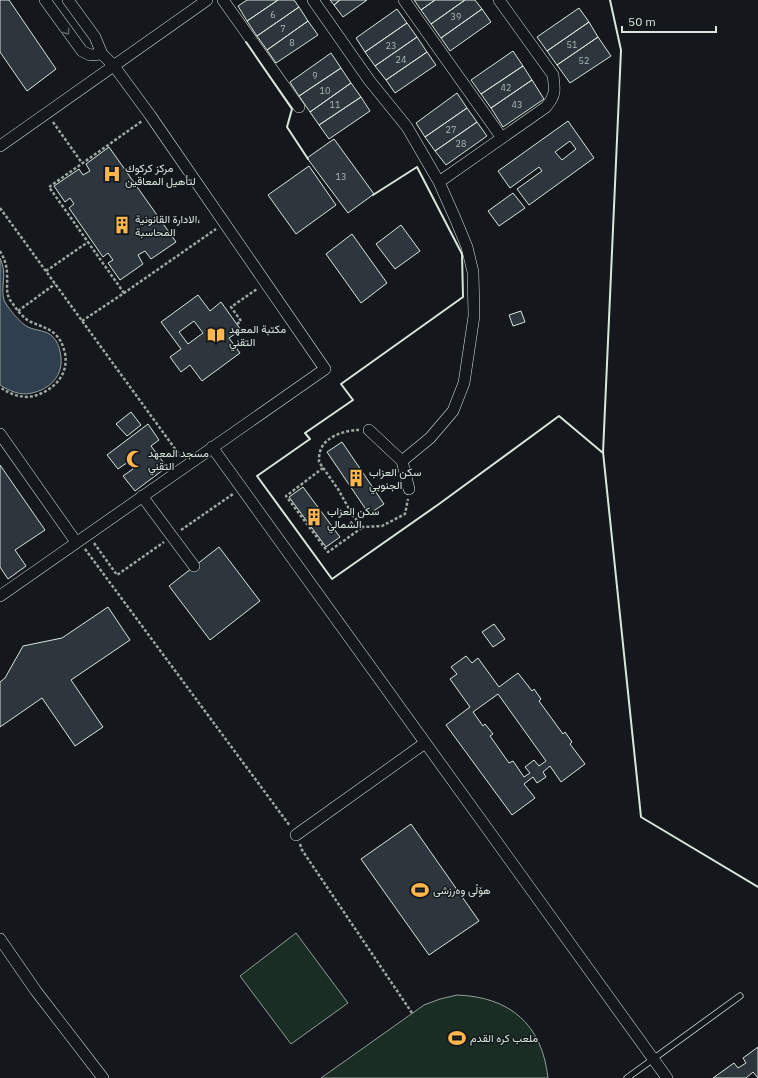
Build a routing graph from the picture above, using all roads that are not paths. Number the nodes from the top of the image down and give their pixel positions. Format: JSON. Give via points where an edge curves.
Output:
{"nodes":[{"id":1,"x":45,"y":0,"type":"edge"},
{"id":2,"x":68,"y":0,"type":"edge"},
{"id":3,"x":207,"y":0,"type":"edge"},
{"id":4,"x":223,"y":0,"type":"edge"},
{"id":5,"x":313,"y":0,"type":"edge"},
{"id":6,"x":404,"y":0,"type":"edge"},
{"id":7,"x":500,"y":0,"type":"edge"},
{"id":8,"x":102,"y":54,"type":"junction"},
{"id":9,"x":114,"y":66,"type":"junction"},
{"id":10,"x":299,"y":107,"type":"dead end"},
{"id":11,"x":502,"y":138,"type":"junction"},
{"id":12,"x":0,"y":146,"type":"edge"},
{"id":13,"x":439,"y":182,"type":"junction"},
{"id":14,"x":369,"y":430,"type":"road end"},
{"id":15,"x":0,"y":434,"type":"edge"},
{"id":16,"x":212,"y":447,"type":"junction"},
{"id":17,"x":402,"y":460,"type":"junction"},
{"id":18,"x":409,"y":489,"type":"road end"},
{"id":19,"x":142,"y":496,"type":"junction"},
{"id":20,"x":80,"y":539,"type":"junction"},
{"id":21,"x":194,"y":566,"type":"dead end"},
{"id":22,"x":0,"y":596,"type":"edge"},
{"id":23,"x":425,"y":743,"type":"junction"},
{"id":24,"x":296,"y":835,"type":"road end"},
{"id":25,"x":0,"y":939,"type":"edge"},
{"id":26,"x":740,"y":996,"type":"dead end"},
{"id":27,"x":653,"y":1059,"type":"junction"},
{"id":28,"x":103,"y":1078,"type":"edge"},
{"id":29,"x":627,"y":1078,"type":"edge"},
{"id":30,"x":667,"y":1078,"type":"edge"}],
"edges":[{"from":1,"to":8,"type":"street","one_way":true,"via":[[82,51],[90,55]]},
{"from":2,"to":8,"type":"street","via":[[95,37]]},
{"from":3,"to":9,"type":"street"},
{"from":4,"to":10,"type":"street"},
{"from":5,"to":13,"type":"street","via":[[369,80],[407,127]]},
{"from":6,"to":11,"type":"street"},
{"from":7,"to":11,"type":"street","via":[[552,75],[555,88],[553,98],[546,107]]},
{"from":8,"to":9,"type":"street"},
{"from":9,"to":12,"type":"street"},
{"from":9,"to":16,"type":"street","via":[[325,370]]},
{"from":11,"to":13,"type":"street"},
{"from":13,"to":17,"type":"street","via":[[467,247],[474,272],[474,316],[464,383],[454,411],[430,438]]},
{"from":14,"to":17,"type":"street"},
{"from":15,"to":20,"type":"street"},
{"from":16,"to":19,"type":"street"},
{"from":16,"to":23,"type":"street"},
{"from":17,"to":18,"type":"street"},
{"from":19,"to":20,"type":"street"},
{"from":19,"to":21,"type":"street"},
{"from":20,"to":22,"type":"street"},
{"from":23,"to":24,"type":"street"},
{"from":23,"to":27,"type":"street"},
{"from":25,"to":28,"type":"street","via":[[36,991]]},
{"from":26,"to":27,"type":"lane"},
{"from":27,"to":29,"type":"lane"},
{"from":27,"to":30,"type":"street"}]}
